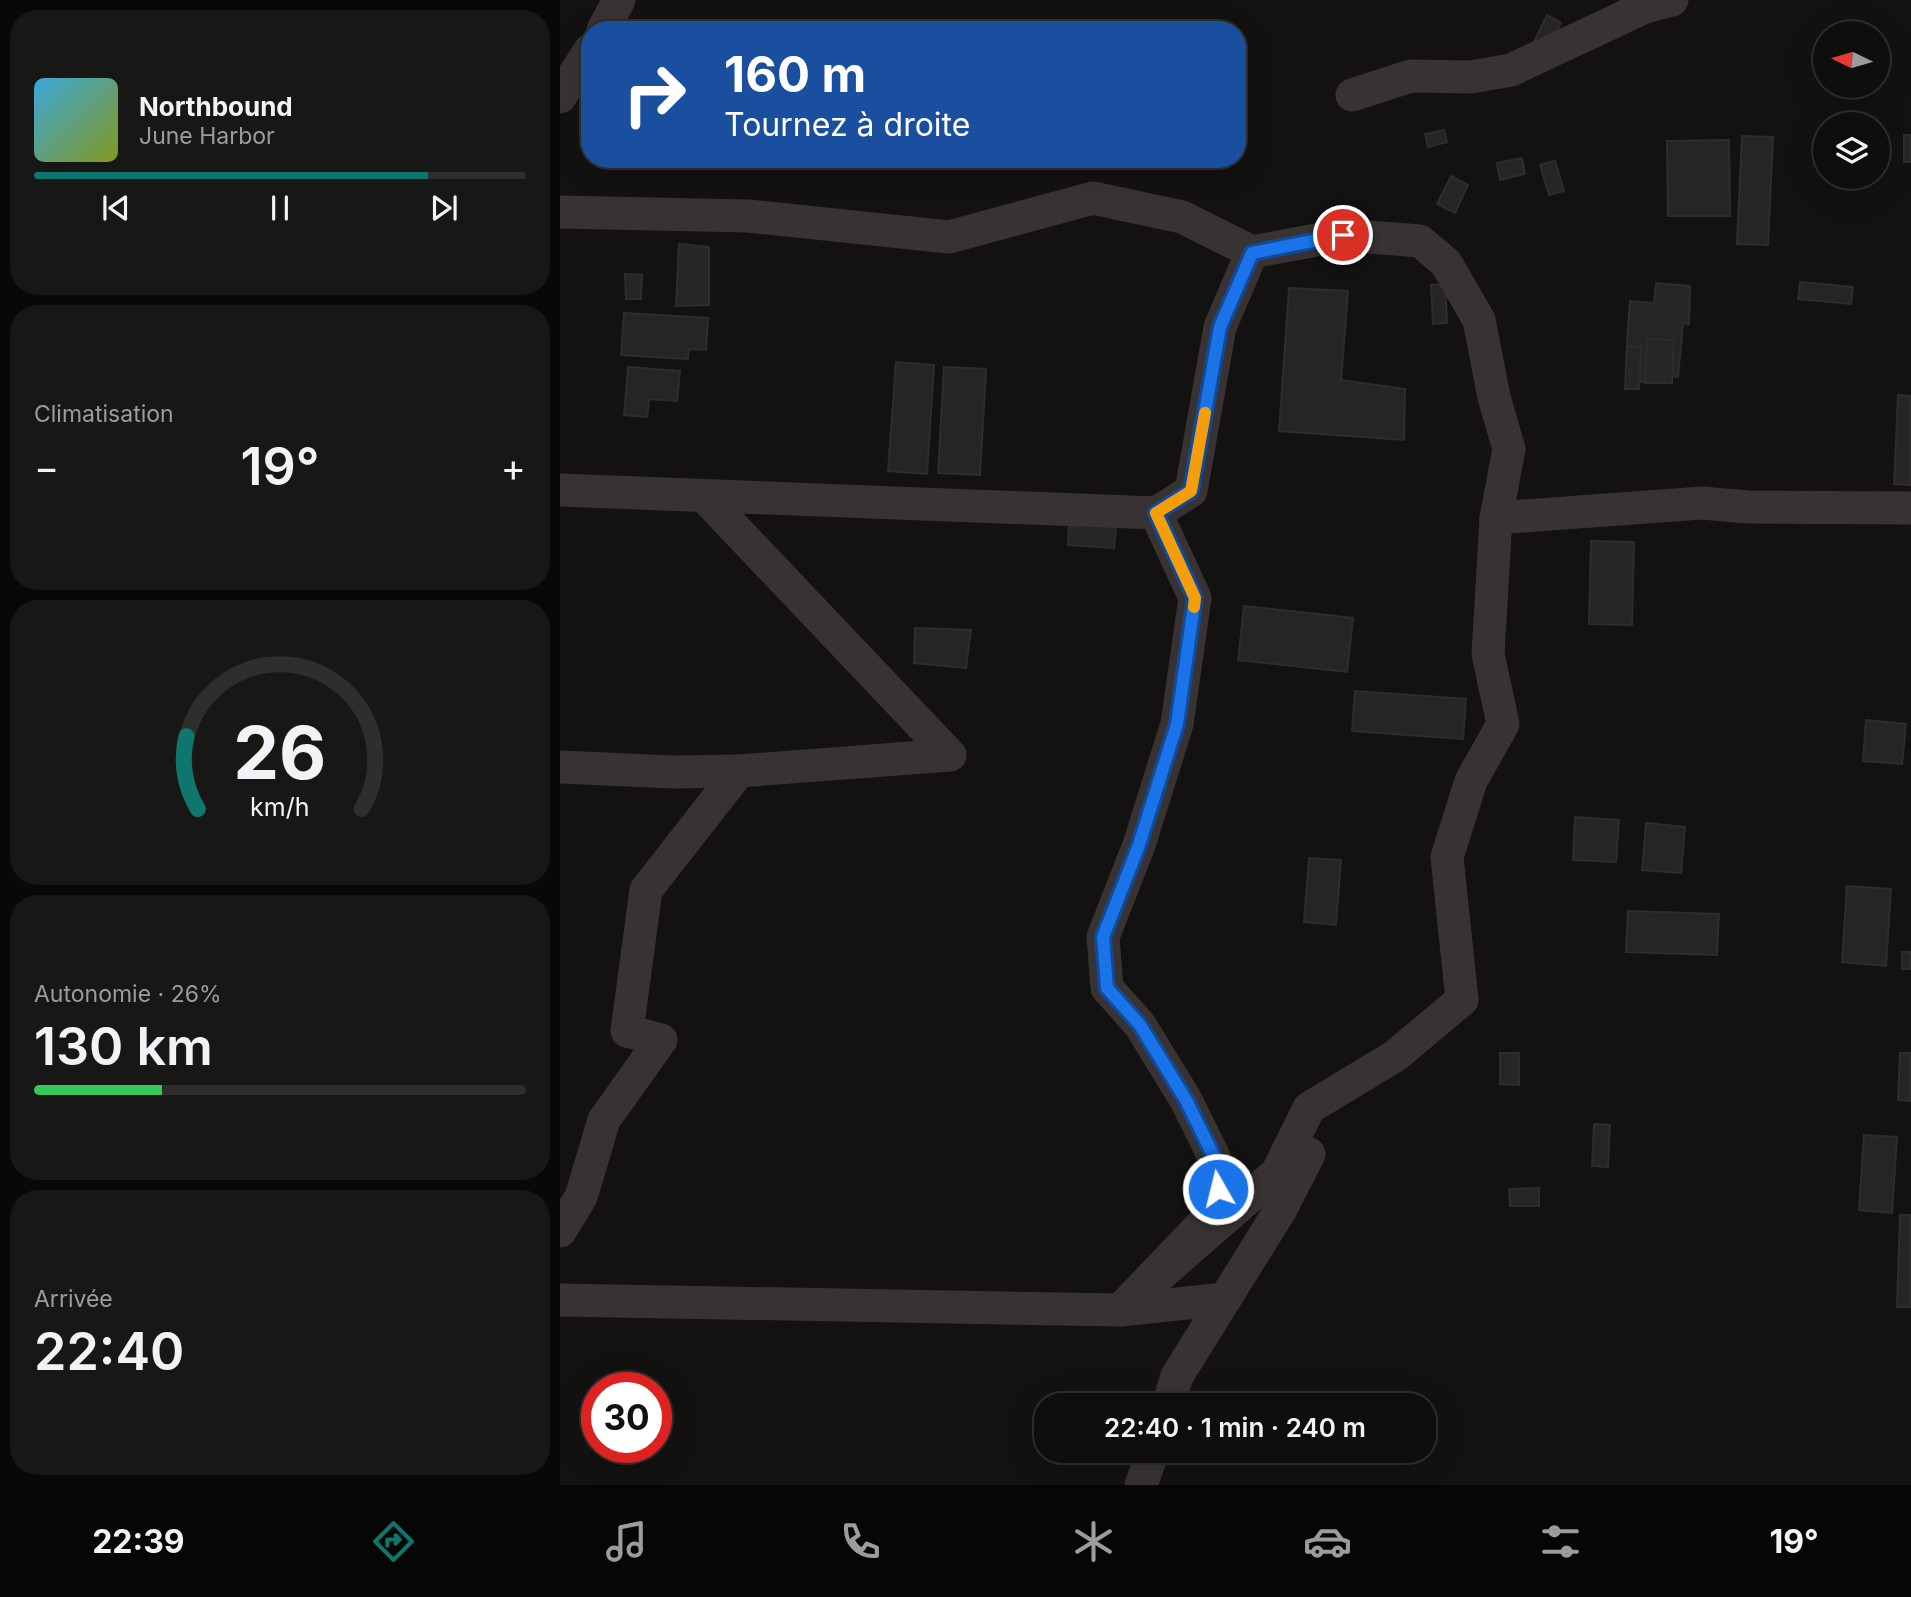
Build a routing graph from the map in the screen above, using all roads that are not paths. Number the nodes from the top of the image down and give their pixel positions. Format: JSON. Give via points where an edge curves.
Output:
{"nodes":[{"id":1,"x":1672,"y":0,"type":"edge"},
{"id":2,"x":581,"y":64,"type":"edge"},
{"id":3,"x":1352,"y":94,"type":"dead end"},
{"id":4,"x":560,"y":97,"type":"edge"},
{"id":5,"x":560,"y":212,"type":"edge"},
{"id":6,"x":1252,"y":253,"type":"junction"},
{"id":7,"x":560,"y":490,"type":"edge"},
{"id":8,"x":704,"y":496,"type":"junction"},
{"id":9,"x":1911,"y":508,"type":"edge"},
{"id":10,"x":1156,"y":513,"type":"junction"},
{"id":11,"x":1496,"y":518,"type":"junction"},
{"id":12,"x":560,"y":767,"type":"edge"},
{"id":13,"x":739,"y":771,"type":"junction"},
{"id":14,"x":1337,"y":1091,"type":"junction"},
{"id":15,"x":560,"y":1231,"type":"edge"},
{"id":16,"x":1225,"y":1299,"type":"junction"},
{"id":17,"x":560,"y":1300,"type":"edge"},
{"id":18,"x":1120,"y":1310,"type":"junction"},
{"id":19,"x":1172,"y":1393,"type":"edge"},
{"id":20,"x":1149,"y":1463,"type":"edge"},
{"id":21,"x":1142,"y":1485,"type":"edge"}],
"edges":[{"from":1,"to":3,"type":"street","via":[[1645,7],[1511,71],[1471,77],[1411,76]]},
{"from":2,"to":4,"type":"street"},
{"from":5,"to":6,"type":"street","via":[[748,216],[949,237],[1093,198],[1182,217]]},
{"from":6,"to":10,"type":"street","via":[[1220,327],[1191,491]]},
{"from":6,"to":11,"type":"street","via":[[1343,235],[1420,241],[1446,263],[1479,320],[1509,449]]},
{"from":7,"to":8,"type":"street"},
{"from":8,"to":10,"type":"street"},
{"from":8,"to":13,"type":"street","via":[[950,755]]},
{"from":9,"to":11,"type":"street","via":[[1748,508],[1702,503]]},
{"from":10,"to":18,"type":"street","via":[[1195,598],[1177,724],[1139,845],[1103,937],[1107,988],[1140,1025],[1186,1100],[1220,1169],[1216,1210]]},
{"from":11,"to":14,"type":"street","via":[[1488,654],[1503,724],[1471,781],[1447,857],[1462,1000],[1395,1056]]},
{"from":12,"to":13,"type":"street"},
{"from":13,"to":15,"type":"street","via":[[646,890],[627,1031],[661,1040],[604,1120],[581,1197]]},
{"from":14,"to":16,"type":"street","via":[[1298,1177]]},
{"from":14,"to":18,"type":"street","via":[[1309,1108],[1277,1173]]},
{"from":16,"to":18,"type":"street"},
{"from":16,"to":19,"type":"street","via":[[1177,1376]]},
{"from":17,"to":18,"type":"street"},
{"from":20,"to":21,"type":"street"}]}
